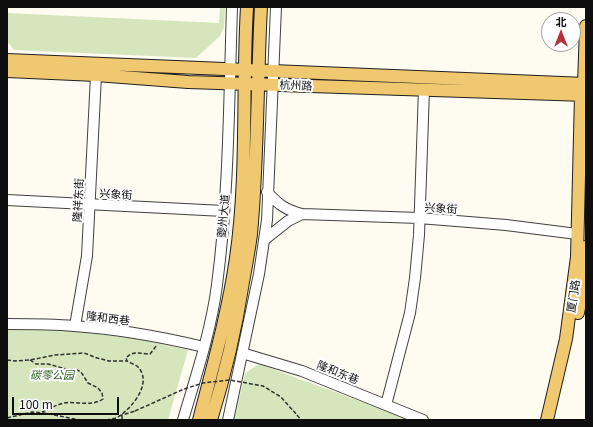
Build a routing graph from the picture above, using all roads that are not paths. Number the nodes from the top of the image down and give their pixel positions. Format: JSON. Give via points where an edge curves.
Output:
{"nodes":[{"id":1,"x":232,"y":7,"type":"edge"},
{"id":2,"x":247,"y":7,"type":"edge"},
{"id":3,"x":261,"y":7,"type":"edge"},
{"id":4,"x":276,"y":7,"type":"edge"},
{"id":5,"x":586,"y":26,"type":"edge"},
{"id":6,"x":7,"y":60,"type":"edge"},
{"id":7,"x":230,"y":69,"type":"junction"},
{"id":8,"x":252,"y":70,"type":"junction"},
{"id":9,"x":7,"y":71,"type":"edge"},
{"id":10,"x":273,"y":71,"type":"junction"},
{"id":11,"x":96,"y":75,"type":"junction"},
{"id":12,"x":229,"y":83,"type":"junction"},
{"id":13,"x":251,"y":84,"type":"junction"},
{"id":14,"x":272,"y":84,"type":"junction"},
{"id":15,"x":424,"y":89,"type":"junction"},
{"id":16,"x":584,"y":89,"type":"edge"},
{"id":17,"x":268,"y":192,"type":"junction"},
{"id":18,"x":7,"y":200,"type":"edge"},
{"id":19,"x":90,"y":204,"type":"junction"},
{"id":20,"x":224,"y":210,"type":"junction"},
{"id":21,"x":302,"y":214,"type":"junction"},
{"id":22,"x":419,"y":218,"type":"junction"},
{"id":23,"x":577,"y":234,"type":"junction"},
{"id":24,"x":264,"y":240,"type":"junction"},
{"id":25,"x":586,"y":247,"type":"edge"},
{"id":26,"x":7,"y":324,"type":"edge"},
{"id":27,"x":75,"y":326,"type":"junction"},
{"id":28,"x":204,"y":347,"type":"junction"},
{"id":29,"x":242,"y":353,"type":"junction"},
{"id":30,"x":386,"y":405,"type":"junction"},
{"id":31,"x":183,"y":420,"type":"edge"},
{"id":32,"x":200,"y":420,"type":"edge"},
{"id":33,"x":211,"y":420,"type":"edge"},
{"id":34,"x":228,"y":420,"type":"edge"},
{"id":35,"x":423,"y":420,"type":"edge"},
{"id":36,"x":547,"y":420,"type":"edge"},
{"id":37,"x":555,"y":420,"type":"edge"}],
"edges":[{"from":1,"to":7,"type":"street","name":"夔州大道"},
{"from":2,"to":8,"type":"main road","name":"夔州大道"},
{"from":3,"to":8,"type":"main road","name":"夔州大道"},
{"from":4,"to":10,"type":"street"},
{"from":5,"to":16,"type":"main road","name":"厦门路"},
{"from":6,"to":7,"type":"main road","name":"杭州路"},
{"from":7,"to":8,"type":"main road","name":"杭州路"},
{"from":7,"to":12,"type":"street","name":"夔州大道"},
{"from":8,"to":10,"type":"main road","name":"杭州路"},
{"from":8,"to":13,"type":"main road","name":"夔州大道"},
{"from":9,"to":11,"type":"main road","name":"杭州路"},
{"from":10,"to":14,"type":"street"},
{"from":10,"to":16,"type":"main road","name":"杭州路"},
{"from":11,"to":12,"type":"main road","name":"杭州路"},
{"from":11,"to":19,"type":"street","name":"隆祥东街"},
{"from":12,"to":13,"type":"main road","name":"杭州路"},
{"from":12,"to":20,"type":"street","name":"夔州大道"},
{"from":13,"to":14,"type":"main road","name":"杭州路"},
{"from":13,"to":32,"type":"main road","name":"夔州大道","via":[[236,258],[219,349]]},
{"from":13,"to":33,"type":"main road","name":"夔州大道","via":[[257,132],[251,234],[236,320]]},
{"from":14,"to":15,"type":"main road","name":"杭州路"},
{"from":14,"to":17,"type":"street"},
{"from":15,"to":16,"type":"main road","name":"杭州路"},
{"from":15,"to":22,"type":"street"},
{"from":16,"to":23,"type":"main road","name":"厦门路"},
{"from":17,"to":21,"type":"street","name":"兴象街","via":[[285,208]]},
{"from":17,"to":24,"type":"street"},
{"from":18,"to":19,"type":"street","name":"兴象街"},
{"from":19,"to":20,"type":"street","name":"兴象街"},
{"from":19,"to":27,"type":"street","name":"隆祥东街","via":[[87,256]]},
{"from":20,"to":28,"type":"street","name":"夔州大道","via":[[217,287]]},
{"from":21,"to":22,"type":"street","name":"兴象街"},
{"from":21,"to":24,"type":"street","via":[[288,221]]},
{"from":22,"to":23,"type":"street","name":"兴象街"},
{"from":22,"to":30,"type":"street","via":[[410,313]]},
{"from":23,"to":36,"type":"main road","name":"厦门路","via":[[576,278],[566,339]]},
{"from":24,"to":29,"type":"street"},
{"from":25,"to":37,"type":"main road","name":"厦门路","via":[[576,326]]},
{"from":26,"to":27,"type":"street","name":"隆和西巷"},
{"from":27,"to":28,"type":"street","name":"隆和西巷","via":[[163,337]]},
{"from":28,"to":31,"type":"street","name":"夔州大道"},
{"from":29,"to":30,"type":"street","name":"隆和东巷","via":[[302,371]]},
{"from":29,"to":34,"type":"street"},
{"from":30,"to":35,"type":"street","name":"隆和东巷"}]}
